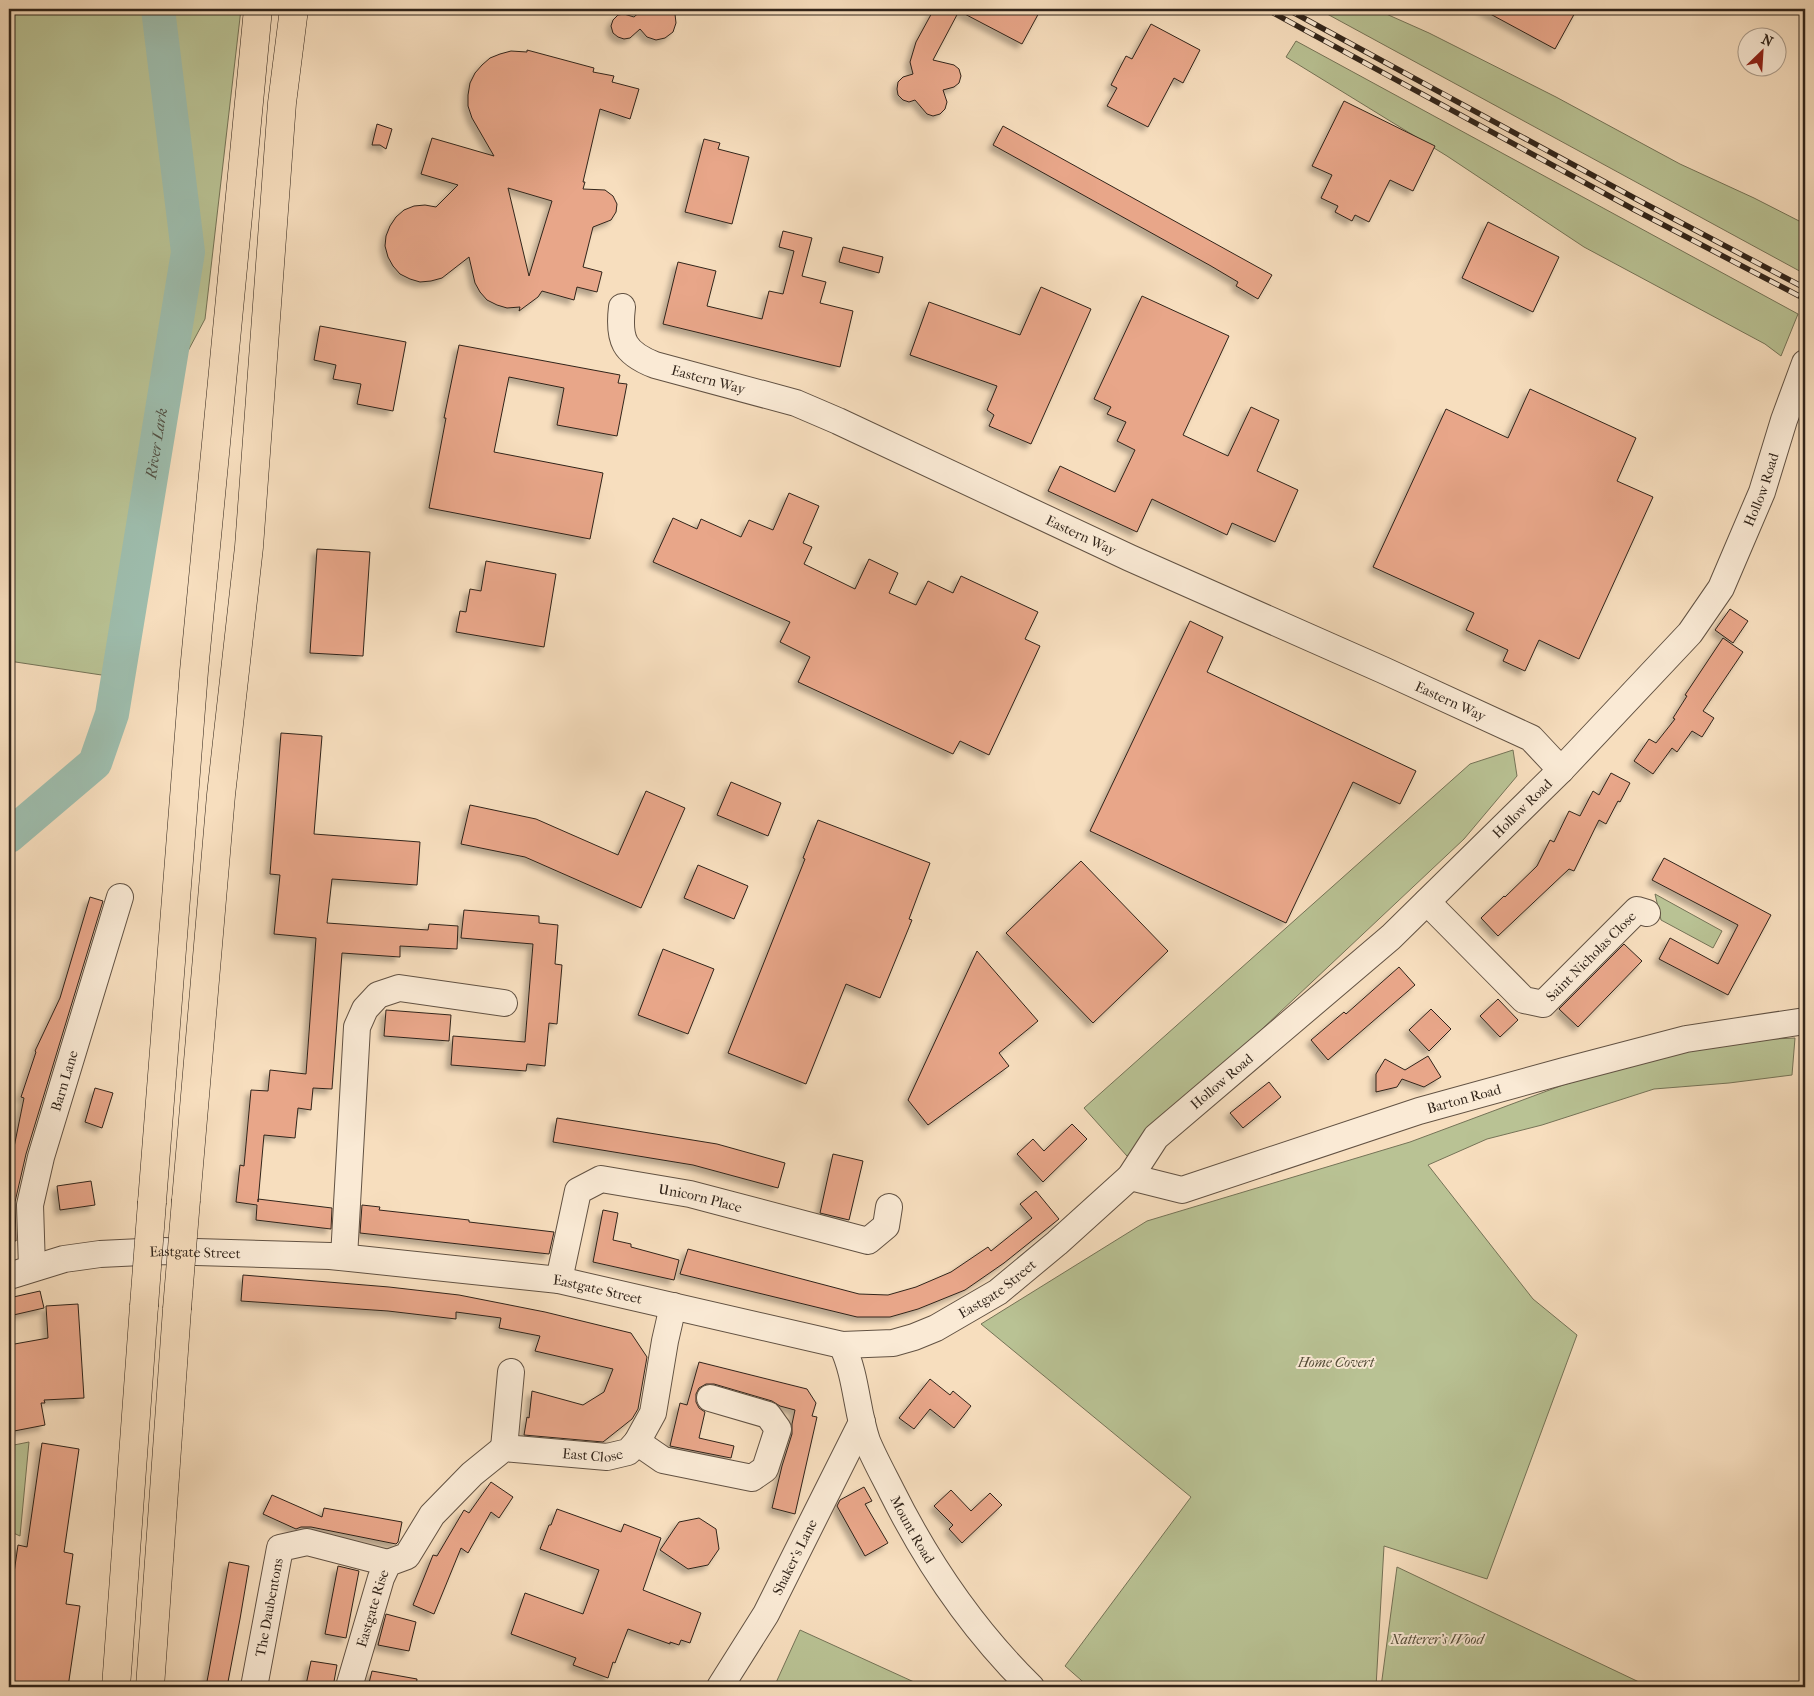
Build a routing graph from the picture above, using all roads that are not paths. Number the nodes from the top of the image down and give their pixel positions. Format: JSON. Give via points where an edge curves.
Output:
{"nodes":[{"id":1,"x":258,"y":9,"type":"edge"},
{"id":2,"x":294,"y":9,"type":"edge"},
{"id":3,"x":622,"y":307,"type":"dead end"},
{"id":4,"x":1805,"y":363,"type":"edge"},
{"id":5,"x":1561,"y":770,"type":"junction"},
{"id":6,"x":120,"y":896,"type":"dead end"},
{"id":7,"x":1426,"y":902,"type":"junction"},
{"id":8,"x":1647,"y":913,"type":"dead end"},
{"id":9,"x":504,"y":1004,"type":"dead end"},
{"id":10,"x":1805,"y":1021,"type":"edge"},
{"id":11,"x":1130,"y":1177,"type":"junction"},
{"id":12,"x":889,"y":1207,"type":"dead end"},
{"id":13,"x":344,"y":1257,"type":"junction"},
{"id":14,"x":20,"y":1272,"type":"edge"},
{"id":15,"x":559,"y":1280,"type":"junction"},
{"id":16,"x":673,"y":1306,"type":"junction"},
{"id":17,"x":842,"y":1345,"type":"junction"},
{"id":18,"x":511,"y":1372,"type":"dead end"},
{"id":19,"x":710,"y":1398,"type":"dead end"},
{"id":20,"x":862,"y":1422,"type":"junction"},
{"id":21,"x":637,"y":1442,"type":"junction"},
{"id":22,"x":504,"y":1448,"type":"junction"},
{"id":23,"x":388,"y":1563,"type":"junction"},
{"id":24,"x":116,"y":1687,"type":"edge"},
{"id":25,"x":150,"y":1687,"type":"edge"},
{"id":26,"x":254,"y":1687,"type":"edge"},
{"id":27,"x":349,"y":1687,"type":"edge"},
{"id":28,"x":720,"y":1687,"type":"edge"},
{"id":29,"x":1031,"y":1687,"type":"edge"}],
"edges":[{"from":1,"to":24,"type":"highway","bridge":true,"via":[[194,671]]},
{"from":2,"to":25,"type":"highway","bridge":true,"via":[[282,103],[248,547],[221,795],[186,1200]]},
{"from":3,"to":5,"type":"street","name":"Eastern Way","via":[[620,324],[624,345],[638,358],[796,403],[838,421],[1130,558],[1531,738]]},
{"from":4,"to":5,"type":"street","name":"Hollow Road","via":[[1762,492],[1721,588],[1690,633]]},
{"from":5,"to":7,"type":"street","name":"Hollow Road"},
{"from":6,"to":14,"type":"street","name":"Barn Lane","via":[[42,1157],[30,1205]]},
{"from":7,"to":8,"type":"street","name":"Saint Nicholas Close","via":[[1524,1000],[1543,1004],[1637,910]]},
{"from":7,"to":11,"type":"street","name":"Hollow Road","via":[[1391,937],[1156,1137]]},
{"from":9,"to":13,"type":"street","via":[[399,988],[378,995],[365,1009],[356,1027]]},
{"from":10,"to":11,"type":"street","name":"Barton Road","via":[[1686,1039],[1564,1071],[1419,1111],[1182,1190]]},
{"from":11,"to":17,"type":"street","name":"Eastgate Street","via":[[998,1292],[914,1337],[893,1343]]},
{"from":12,"to":15,"type":"street","name":"Unicorn Place","via":[[886,1226],[868,1241],[690,1194],[600,1179],[578,1191]]},
{"from":13,"to":14,"type":"street","name":"Eastgate Street","via":[[162,1250],[64,1259]]},
{"from":13,"to":15,"type":"street","name":"Eastgate Street"},
{"from":15,"to":16,"type":"street","name":"Eastgate Street"},
{"from":16,"to":17,"type":"street","name":"Eastgate Street"},
{"from":16,"to":21,"type":"street","name":"East Close","via":[[653,1413]]},
{"from":17,"to":20,"type":"street","name":"Mount Road","via":[[854,1378]]},
{"from":18,"to":22,"type":"street"},
{"from":19,"to":21,"type":"street","via":[[768,1416],[778,1429],[765,1469],[752,1478],[663,1460]]},
{"from":20,"to":28,"type":"street","name":"Shaker's Lane","via":[[766,1614]]},
{"from":20,"to":29,"type":"street","name":"Mount Road","via":[[884,1477],[933,1564],[958,1603]]},
{"from":21,"to":22,"type":"street","name":"East Close","via":[[628,1452],[607,1457]]},
{"from":22,"to":23,"type":"street","name":"Eastgate Rise","via":[[472,1474],[432,1515],[407,1556]]},
{"from":23,"to":26,"type":"street","name":"The Daubentons","via":[[307,1542],[280,1548]]},
{"from":23,"to":27,"type":"street","name":"Eastgate Rise"}]}
